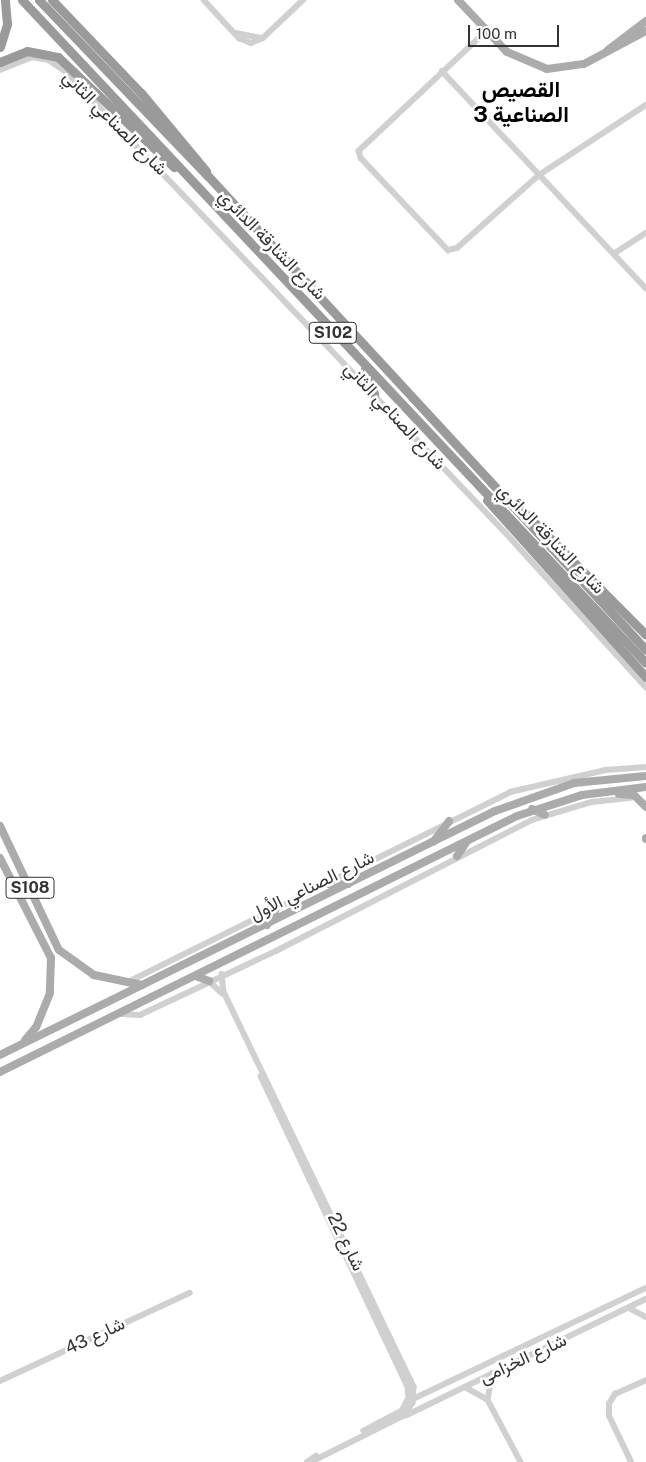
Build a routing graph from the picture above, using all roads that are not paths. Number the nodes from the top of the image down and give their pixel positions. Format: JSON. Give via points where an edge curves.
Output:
{"nodes":[{"id":1,"x":22,"y":0,"type":"edge"},
{"id":2,"x":39,"y":0,"type":"edge"},
{"id":3,"x":52,"y":0,"type":"edge"},
{"id":4,"x":204,"y":0,"type":"edge"},
{"id":5,"x":303,"y":0,"type":"edge"},
{"id":6,"x":458,"y":0,"type":"edge"},
{"id":7,"x":5,"y":1,"type":"edge"},
{"id":8,"x":646,"y":21,"type":"edge"},
{"id":9,"x":485,"y":30,"type":"junction"},
{"id":10,"x":646,"y":31,"type":"edge"},
{"id":11,"x":0,"y":46,"type":"edge"},
{"id":12,"x":605,"y":53,"type":"junction"},
{"id":13,"x":0,"y":62,"type":"edge"},
{"id":14,"x":0,"y":70,"type":"edge"},
{"id":15,"x":442,"y":71,"type":"junction"},
{"id":16,"x":646,"y":105,"type":"edge"},
{"id":17,"x":180,"y":172,"type":"junction"},
{"id":18,"x":539,"y":175,"type":"junction"},
{"id":19,"x":208,"y":176,"type":"junction"},
{"id":20,"x":646,"y":233,"type":"edge"},
{"id":21,"x":615,"y":253,"type":"junction"},
{"id":22,"x":646,"y":288,"type":"edge"},
{"id":23,"x":365,"y":366,"type":"junction"},
{"id":24,"x":374,"y":394,"type":"junction"},
{"id":25,"x":482,"y":490,"type":"junction"},
{"id":26,"x":515,"y":506,"type":"junction"},
{"id":27,"x":646,"y":634,"type":"edge"},
{"id":28,"x":646,"y":650,"type":"edge"},
{"id":29,"x":646,"y":663,"type":"edge"},
{"id":30,"x":646,"y":677,"type":"edge"},
{"id":31,"x":646,"y":687,"type":"edge"},
{"id":32,"x":646,"y":767,"type":"edge"},
{"id":33,"x":646,"y":776,"type":"edge"},
{"id":34,"x":562,"y":779,"type":"junction"},
{"id":35,"x":574,"y":783,"type":"junction"},
{"id":36,"x":646,"y":787,"type":"edge"},
{"id":37,"x":602,"y":791,"type":"junction"},
{"id":38,"x":638,"y":797,"type":"junction"},
{"id":39,"x":646,"y":808,"type":"edge"},
{"id":40,"x":532,"y":809,"type":"junction"},
{"id":41,"x":545,"y":815,"type":"junction"},
{"id":42,"x":449,"y":821,"type":"junction"},
{"id":43,"x":0,"y":826,"type":"edge"},
{"id":44,"x":468,"y":839,"type":"junction"},
{"id":45,"x":432,"y":844,"type":"junction"},
{"id":46,"x":457,"y":856,"type":"junction"},
{"id":47,"x":0,"y":858,"type":"edge"},
{"id":48,"x":328,"y":884,"type":"junction"},
{"id":49,"x":350,"y":884,"type":"junction"},
{"id":50,"x":275,"y":911,"type":"junction"},
{"id":51,"x":267,"y":925,"type":"junction"},
{"id":52,"x":222,"y":974,"type":"junction"},
{"id":53,"x":198,"y":977,"type":"junction"},
{"id":54,"x":209,"y":981,"type":"junction"},
{"id":55,"x":122,"y":984,"type":"junction"},
{"id":56,"x":146,"y":985,"type":"junction"},
{"id":57,"x":121,"y":1014,"type":"junction"},
{"id":58,"x":18,"y":1046,"type":"junction"},
{"id":59,"x":0,"y":1055,"type":"edge"},
{"id":60,"x":0,"y":1072,"type":"edge"},
{"id":61,"x":646,"y":1288,"type":"edge"},
{"id":62,"x":190,"y":1293,"type":"dead end"},
{"id":63,"x":646,"y":1300,"type":"edge"},
{"id":64,"x":629,"y":1308,"type":"junction"},
{"id":65,"x":646,"y":1317,"type":"edge"},
{"id":66,"x":492,"y":1373,"type":"junction"},
{"id":67,"x":646,"y":1380,"type":"edge"},
{"id":68,"x":0,"y":1381,"type":"edge"},
{"id":69,"x":464,"y":1387,"type":"junction"},
{"id":70,"x":415,"y":1399,"type":"junction"},
{"id":71,"x":488,"y":1400,"type":"junction"},
{"id":72,"x":408,"y":1402,"type":"junction"},
{"id":73,"x":401,"y":1418,"type":"junction"},
{"id":74,"x":307,"y":1462,"type":"edge"},
{"id":75,"x":312,"y":1462,"type":"edge"},
{"id":76,"x":520,"y":1462,"type":"edge"},
{"id":77,"x":631,"y":1462,"type":"edge"}],
"edges":[{"from":1,"to":17,"type":"highway","name":"شارع الشارقة الدائري","number":"S102"},
{"from":2,"to":19,"type":"highway","name":"شارع الشارقة الدائري","number":"S102"},
{"from":3,"to":19,"type":"highway","via":[[141,93]]},
{"from":4,"to":5,"type":"street","via":[[235,32],[263,38]]},
{"from":6,"to":9,"type":"main road"},
{"from":7,"to":11,"type":"highway","via":[[8,24]]},
{"from":8,"to":12,"type":"main road"},
{"from":9,"to":12,"type":"main road","via":[[512,56],[539,68],[569,68]]},
{"from":9,"to":15,"type":"street"},
{"from":10,"to":12,"type":"main road"},
{"from":13,"to":17,"type":"highway","via":[[27,51],[58,57]]},
{"from":14,"to":24,"type":"street","name":"شارع الصناعي الثاني","via":[[32,57],[49,60],[65,72]]},
{"from":15,"to":18,"type":"street"},
{"from":15,"to":18,"type":"street","via":[[366,141],[364,161],[441,244],[461,245]]},
{"from":16,"to":18,"type":"street"},
{"from":17,"to":23,"type":"highway","name":"شارع الشارقة الدائري","number":"S102"},
{"from":18,"to":21,"type":"street"},
{"from":19,"to":26,"type":"highway","name":"شارع الشارقة الدائري","number":"S102"},
{"from":20,"to":21,"type":"street"},
{"from":21,"to":22,"type":"street"},
{"from":23,"to":24,"type":"highway"},
{"from":23,"to":25,"type":"highway","name":"شارع الشارقة الدائري","number":"S102"},
{"from":24,"to":31,"type":"street","name":"شارع الصناعي الثاني"},
{"from":25,"to":29,"type":"highway","name":"شارع الشارقة الدائري","number":"S102"},
{"from":25,"to":30,"type":"highway","via":[[495,511]]},
{"from":26,"to":27,"type":"highway","via":[[586,570]]},
{"from":26,"to":28,"type":"highway","name":"شارع الشارقة الدائري","number":"S102"},
{"from":32,"to":34,"type":"street"},
{"from":33,"to":35,"type":"main road","name":"شارع الصناعي الأول"},
{"from":34,"to":35,"type":"main road"},
{"from":34,"to":42,"type":"street","via":[[510,792]]},
{"from":35,"to":45,"type":"main road","name":"شارع الصناعي الأول","via":[[495,811]]},
{"from":36,"to":37,"type":"main road"},
{"from":37,"to":38,"type":"main road"},
{"from":37,"to":40,"type":"main road","name":"شارع الصناعي الأول"},
{"from":38,"to":39,"type":"main road"},
{"from":38,"to":41,"type":"street","via":[[592,802]]},
{"from":40,"to":41,"type":"main road"},
{"from":40,"to":44,"type":"main road","name":"شارع الصناعي الأول"},
{"from":41,"to":46,"type":"street"},
{"from":42,"to":45,"type":"main road"},
{"from":42,"to":48,"type":"street"},
{"from":43,"to":55,"type":"main road","number":"S108","via":[[60,950],[86,971]]},
{"from":44,"to":46,"type":"main road"},
{"from":44,"to":53,"type":"main road","name":"شارع الصناعي الأول"},
{"from":45,"to":49,"type":"main road","name":"شارع الصناعي الأول"},
{"from":46,"to":52,"type":"street","via":[[304,938]]},
{"from":47,"to":58,"type":"main road","number":"S108","via":[[51,958],[51,987],[45,1008],[33,1032]]},
{"from":48,"to":49,"type":"main road"},
{"from":48,"to":50,"type":"street"},
{"from":49,"to":51,"type":"main road","name":"شارع الصناعي الأول"},
{"from":50,"to":51,"type":"main road"},
{"from":50,"to":55,"type":"street"},
{"from":51,"to":56,"type":"main road","name":"شارع الصناعي الأول"},
{"from":52,"to":54,"type":"street"},
{"from":52,"to":70,"type":"street","name":"شارع 22","via":[[224,992],[409,1374]]},
{"from":53,"to":54,"type":"main road"},
{"from":53,"to":57,"type":"main road","name":"شارع الصناعي الأول"},
{"from":54,"to":57,"type":"street","via":[[140,1015]]},
{"from":54,"to":72,"type":"street","name":"شارع 22","via":[[220,991],[408,1387]]},
{"from":55,"to":56,"type":"main road"},
{"from":56,"to":58,"type":"main road","name":"شارع الصناعي الأول"},
{"from":57,"to":60,"type":"main road","name":"شارع الصناعي الأول"},
{"from":58,"to":59,"type":"main road","name":"شارع الصناعي الأول"},
{"from":61,"to":70,"type":"street","name":"شارع الخزامى"},
{"from":62,"to":68,"type":"street","name":"شارع 43"},
{"from":63,"to":64,"type":"street","name":"شارع الخزامى"},
{"from":64,"to":65,"type":"street"},
{"from":64,"to":66,"type":"street","name":"شارع الخزامى"},
{"from":66,"to":69,"type":"street","name":"شارع الخزامى"},
{"from":66,"to":71,"type":"street"},
{"from":67,"to":77,"type":"street","via":[[615,1394],[609,1404],[609,1416]]},
{"from":69,"to":71,"type":"street"},
{"from":69,"to":73,"type":"street","name":"شارع الخزامى"},
{"from":70,"to":72,"type":"street","name":"شارع الخزامى"},
{"from":70,"to":73,"type":"street"},
{"from":71,"to":76,"type":"street"},
{"from":72,"to":74,"type":"street","via":[[399,1414]]},
{"from":73,"to":75,"type":"street"}]}
